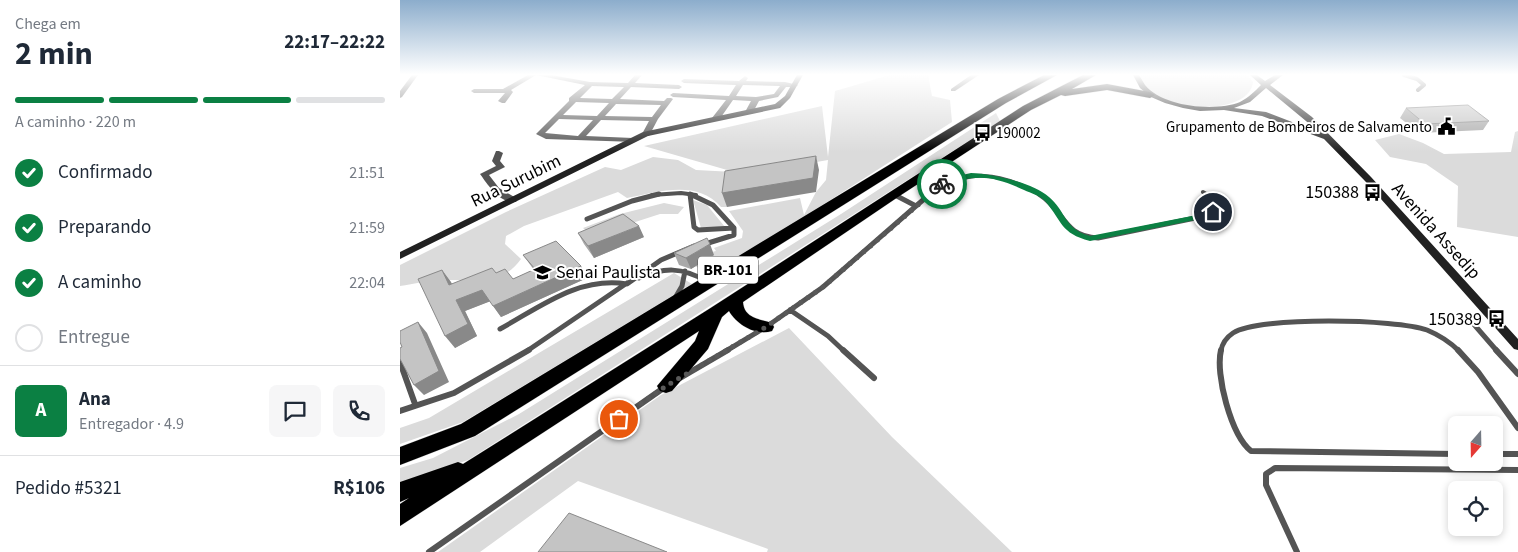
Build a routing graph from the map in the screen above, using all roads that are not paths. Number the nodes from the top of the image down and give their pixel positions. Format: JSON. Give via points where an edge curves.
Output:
{"nodes":[{"id":1,"x":571,"y":101,"type":"edge"},
{"id":2,"x":605,"y":101,"type":"edge"},
{"id":3,"x":616,"y":101,"type":"junction"},
{"id":4,"x":728,"y":101,"type":"edge"},
{"id":5,"x":755,"y":101,"type":"edge"},
{"id":6,"x":784,"y":101,"type":"edge"},
{"id":7,"x":1002,"y":101,"type":"edge"},
{"id":8,"x":1041,"y":101,"type":"edge"},
{"id":9,"x":1168,"y":101,"type":"edge"},
{"id":10,"x":1246,"y":101,"type":"edge"},
{"id":11,"x":1253,"y":101,"type":"edge"},
{"id":12,"x":1288,"y":101,"type":"edge"},
{"id":13,"x":666,"y":103,"type":"joint"},
{"id":14,"x":1293,"y":105,"type":"junction"},
{"id":15,"x":1218,"y":108,"type":"junction"},
{"id":16,"x":750,"y":112,"type":"junction"},
{"id":17,"x":1266,"y":114,"type":"junction"},
{"id":18,"x":556,"y":117,"type":"junction"},
{"id":19,"x":600,"y":118,"type":"junction"},
{"id":20,"x":716,"y":118,"type":"junction"},
{"id":21,"x":654,"y":119,"type":"junction"},
{"id":22,"x":646,"y":134,"type":"junction"},
{"id":23,"x":579,"y":139,"type":"junction"},
{"id":24,"x":1329,"y":139,"type":"junction"},
{"id":25,"x":633,"y":140,"type":"junction"},
{"id":26,"x":499,"y":153,"type":"dead end"},
{"id":27,"x":478,"y":166,"type":"dead end"},
{"id":28,"x":484,"y":174,"type":"junction"},
{"id":29,"x":1203,"y":192,"type":"dead end"},
{"id":30,"x":690,"y":194,"type":"junction"},
{"id":31,"x":892,"y":194,"type":"junction"},
{"id":32,"x":513,"y":200,"type":"junction"},
{"id":33,"x":916,"y":206,"type":"junction"},
{"id":34,"x":587,"y":219,"type":"dead end"},
{"id":35,"x":734,"y":228,"type":"junction"},
{"id":36,"x":400,"y":256,"type":"edge"},
{"id":37,"x":685,"y":271,"type":"junction"},
{"id":38,"x":708,"y":282,"type":"junction"},
{"id":39,"x":626,"y":284,"type":"junction"},
{"id":40,"x":735,"y":300,"type":"junction"},
{"id":41,"x":669,"y":307,"type":"junction"},
{"id":42,"x":790,"y":310,"type":"junction"},
{"id":43,"x":715,"y":313,"type":"junction"},
{"id":44,"x":1471,"y":321,"type":"dead end"},
{"id":45,"x":766,"y":327,"type":"junction"},
{"id":46,"x":500,"y":329,"type":"dead end"},
{"id":47,"x":1518,"y":346,"type":"edge"},
{"id":48,"x":400,"y":362,"type":"edge"},
{"id":49,"x":1518,"y":374,"type":"edge"},
{"id":50,"x":874,"y":378,"type":"dead end"},
{"id":51,"x":666,"y":386,"type":"junction"},
{"id":52,"x":415,"y":404,"type":"junction"},
{"id":53,"x":400,"y":411,"type":"edge"},
{"id":54,"x":1518,"y":428,"type":"edge"},
{"id":55,"x":1448,"y":454,"type":"edge"},
{"id":56,"x":1503,"y":454,"type":"edge"},
{"id":57,"x":1518,"y":454,"type":"edge"},
{"id":58,"x":400,"y":456,"type":"edge"},
{"id":59,"x":481,"y":463,"type":"junction"},
{"id":60,"x":1518,"y":470,"type":"edge"},
{"id":61,"x":400,"y":492,"type":"edge"},
{"id":62,"x":400,"y":516,"type":"edge"},
{"id":63,"x":430,"y":552,"type":"edge"},
{"id":64,"x":1297,"y":552,"type":"edge"}],
"edges":[{"from":1,"to":18,"type":"street"},
{"from":2,"to":3,"type":"street"},
{"from":3,"to":13,"type":"street"},
{"from":3,"to":19,"type":"street"},
{"from":4,"to":20,"type":"street"},
{"from":5,"to":16,"type":"street"},
{"from":6,"to":16,"type":"street","name":"Rua Surubim"},
{"from":7,"to":38,"type":"highway","number":"BR-101"},
{"from":8,"to":31,"type":"highway","number":"BR-101"},
{"from":9,"to":15,"type":"street","via":[[1184,106]]},
{"from":10,"to":15,"type":"street"},
{"from":11,"to":17,"type":"street"},
{"from":12,"to":14,"type":"street","name":"Avenida Assedip"},
{"from":13,"to":21,"type":"street"},
{"from":14,"to":17,"type":"street","via":[[1285,113]]},
{"from":14,"to":24,"type":"street","name":"Avenida Assedip"},
{"from":15,"to":17,"type":"street","name":"Avenida Assedip"},
{"from":16,"to":20,"type":"street","name":"Rua Surubim"},
{"from":17,"to":24,"type":"street","name":"Avenida Assedip"},
{"from":18,"to":19,"type":"street"},
{"from":18,"to":23,"type":"street","via":[[540,134],[542,136]]},
{"from":19,"to":21,"type":"street"},
{"from":19,"to":23,"type":"street"},
{"from":20,"to":22,"type":"street","name":"Rua Surubim"},
{"from":21,"to":22,"type":"street"},
{"from":22,"to":25,"type":"street","name":"Rua Surubim"},
{"from":23,"to":25,"type":"street"},
{"from":24,"to":47,"type":"street","name":"Avenida Assedip"},
{"from":25,"to":32,"type":"street","name":"Rua Surubim"},
{"from":26,"to":28,"type":"street","via":[[496,161],[501,167]]},
{"from":27,"to":28,"type":"street"},
{"from":28,"to":32,"type":"street","via":[[496,190]]},
{"from":29,"to":33,"type":"lane","via":[[1212,203],[1214,210],[1210,215],[1098,238],[1084,238],[1070,230],[1046,198],[989,176],[951,179]]},
{"from":30,"to":34,"type":"lane","via":[[668,193]]},
{"from":30,"to":35,"type":"lane","via":[[710,202]]},
{"from":30,"to":35,"type":"lane","via":[[694,226],[698,230]]},
{"from":31,"to":33,"type":"lane"},
{"from":31,"to":40,"type":"highway","number":"BR-101"},
{"from":32,"to":36,"type":"street","name":"Rua Surubim"},
{"from":33,"to":42,"type":"lane","via":[[823,287]]},
{"from":35,"to":39,"type":"lane","via":[[734,235],[729,238],[682,250]]},
{"from":37,"to":38,"type":"lane"},
{"from":37,"to":39,"type":"lane","via":[[658,269]]},
{"from":37,"to":41,"type":"lane","via":[[682,286]]},
{"from":38,"to":41,"type":"highway","number":"BR-101"},
{"from":39,"to":46,"type":"lane","via":[[607,280],[583,285]]},
{"from":39,"to":52,"type":"lane","via":[[546,340],[454,393]]},
{"from":40,"to":43,"type":"highway","number":"BR-101"},
{"from":40,"to":45,"type":"highway","via":[[736,312],[743,319]]},
{"from":41,"to":58,"type":"highway","number":"BR-101","via":[[468,430]]},
{"from":42,"to":45,"type":"lane"},
{"from":42,"to":50,"type":"lane","via":[[828,336]]},
{"from":43,"to":51,"type":"highway","via":[[702,344]]},
{"from":43,"to":59,"type":"highway","number":"BR-101","via":[[593,388]]},
{"from":44,"to":49,"type":"lane"},
{"from":45,"to":51,"type":"lane"},
{"from":48,"to":52,"type":"lane"},
{"from":51,"to":63,"type":"lane"},
{"from":52,"to":53,"type":"lane"},
{"from":54,"to":55,"type":"lane","via":[[1468,360],[1448,342],[1426,330],[1399,324],[1282,323],[1248,327],[1234,332],[1225,341],[1219,355],[1219,378],[1240,440],[1251,451]]},
{"from":56,"to":57,"type":"lane"},
{"from":59,"to":61,"type":"highway"},
{"from":59,"to":62,"type":"highway","number":"BR-101"},
{"from":60,"to":64,"type":"lane","via":[[1276,468],[1266,474],[1266,485]]}]}
